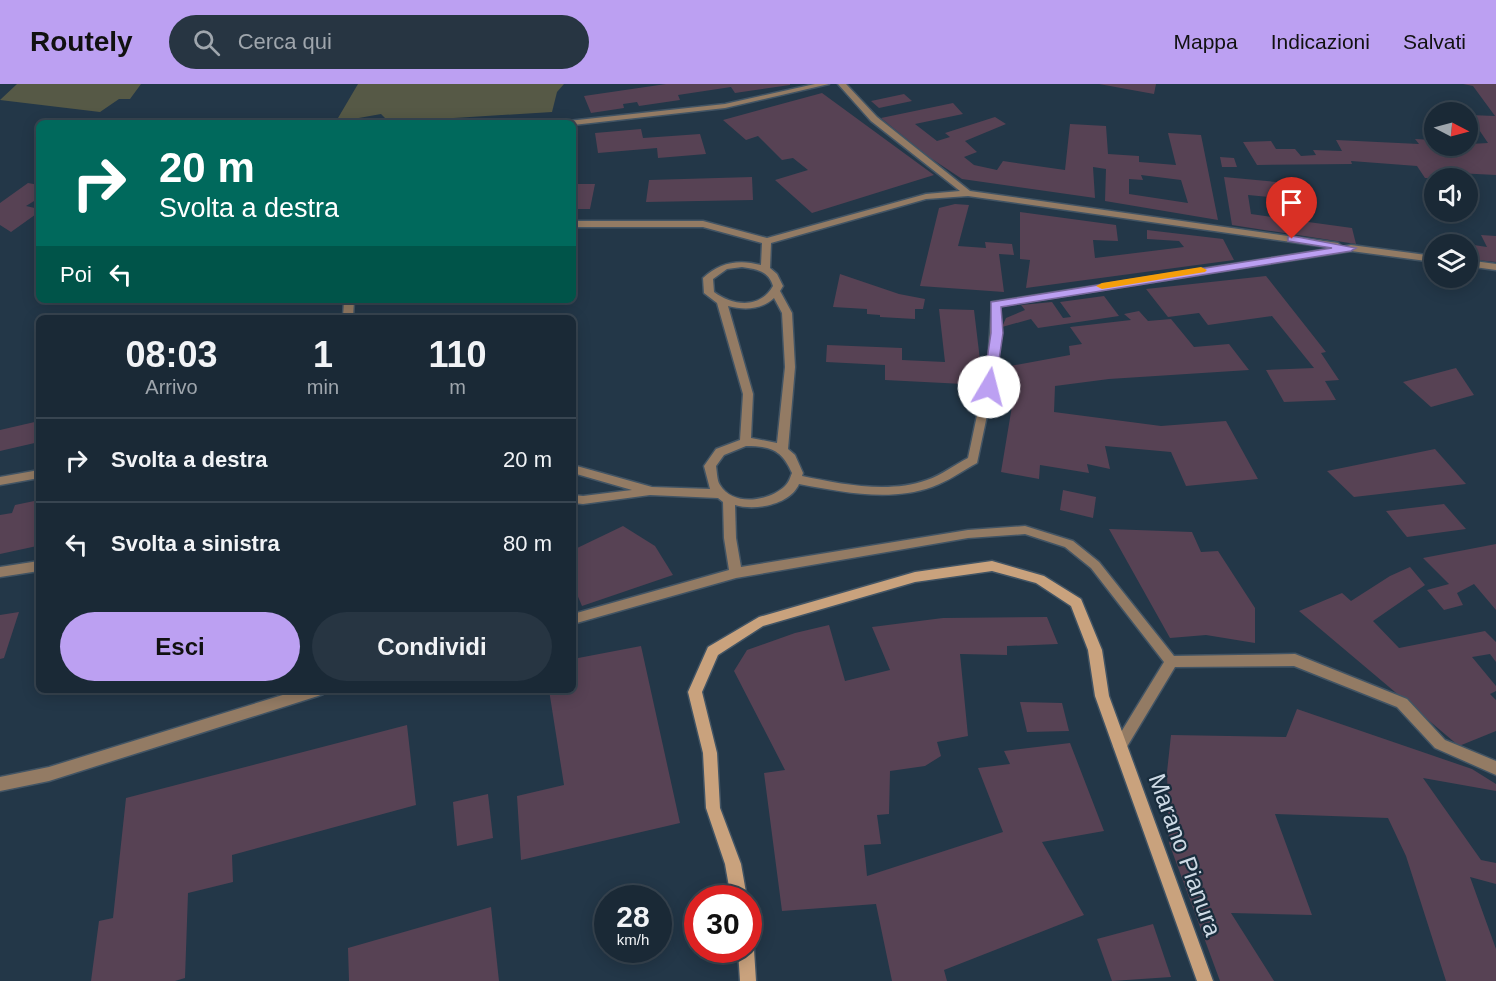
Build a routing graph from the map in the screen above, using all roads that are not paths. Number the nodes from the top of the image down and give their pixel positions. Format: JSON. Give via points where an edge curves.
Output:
{"nodes":[{"id":1,"x":825,"y":84,"type":"edge"},
{"id":2,"x":842,"y":84,"type":"edge"},
{"id":3,"x":576,"y":122,"type":"edge"},
{"id":4,"x":968,"y":193,"type":"junction"},
{"id":5,"x":576,"y":224,"type":"edge"},
{"id":6,"x":767,"y":242,"type":"junction"},
{"id":7,"x":1351,"y":248,"type":"junction"},
{"id":8,"x":1424,"y":258,"type":"edge"},
{"id":9,"x":1478,"y":265,"type":"edge"},
{"id":10,"x":1496,"y":267,"type":"edge"},
{"id":11,"x":765,"y":268,"type":"junction"},
{"id":12,"x":776,"y":293,"type":"junction"},
{"id":13,"x":722,"y":302,"type":"junction"},
{"id":14,"x":745,"y":442,"type":"junction"},
{"id":15,"x":782,"y":450,"type":"junction"},
{"id":16,"x":576,"y":470,"type":"edge"},
{"id":17,"x":36,"y":475,"type":"edge"},
{"id":18,"x":796,"y":479,"type":"junction"},
{"id":19,"x":0,"y":481,"type":"edge"},
{"id":20,"x":652,"y":491,"type":"junction"},
{"id":21,"x":725,"y":497,"type":"junction"},
{"id":22,"x":576,"y":499,"type":"edge"},
{"id":23,"x":36,"y":566,"type":"edge"},
{"id":24,"x":0,"y":572,"type":"edge"},
{"id":25,"x":736,"y":573,"type":"junction"},
{"id":26,"x":576,"y":618,"type":"edge"},
{"id":27,"x":1171,"y":662,"type":"junction"},
{"id":28,"x":308,"y":693,"type":"edge"},
{"id":29,"x":1120,"y":746,"type":"junction"},
{"id":30,"x":1496,"y":768,"type":"edge"},
{"id":31,"x":0,"y":784,"type":"edge"},
{"id":32,"x":737,"y":885,"type":"edge"},
{"id":33,"x":746,"y":963,"type":"edge"},
{"id":34,"x":747,"y":981,"type":"edge"},
{"id":35,"x":1205,"y":981,"type":"edge"}],
"edges":[{"from":1,"to":3,"type":"street","via":[[725,106]]},
{"from":2,"to":4,"type":"street","via":[[874,118]]},
{"from":4,"to":6,"type":"street","via":[[926,197]]},
{"from":4,"to":7,"type":"street"},
{"from":5,"to":6,"type":"street","via":[[703,224]]},
{"from":6,"to":11,"type":"street"},
{"from":7,"to":8,"type":"street"},
{"from":7,"to":18,"type":"street","via":[[995,304],[997,333],[973,460],[943,478],[908,487],[873,490]]},
{"from":9,"to":10,"type":"street"},
{"from":11,"to":12,"type":"street","via":[[777,280]]},
{"from":11,"to":13,"type":"street","via":[[742,264],[715,272],[707,286],[709,293]]},
{"from":12,"to":13,"type":"street","via":[[758,304]]},
{"from":12,"to":15,"type":"street","via":[[787,313],[790,367]]},
{"from":13,"to":14,"type":"street","via":[[748,394]]},
{"from":14,"to":15,"type":"street","via":[[770,444]]},
{"from":14,"to":21,"type":"street","via":[[720,452],[710,465],[712,484]]},
{"from":15,"to":18,"type":"street","via":[[797,468]]},
{"from":16,"to":20,"type":"street"},
{"from":17,"to":19,"type":"street"},
{"from":18,"to":21,"type":"street","via":[[783,496],[770,502],[755,504]]},
{"from":20,"to":21,"type":"street"},
{"from":20,"to":22,"type":"street"},
{"from":21,"to":25,"type":"street"},
{"from":23,"to":24,"type":"street"},
{"from":25,"to":26,"type":"street"},
{"from":25,"to":27,"type":"street","via":[[968,534],[1025,530],[1069,544],[1095,565]]},
{"from":27,"to":29,"type":"street"},
{"from":27,"to":30,"type":"street","via":[[1295,660],[1402,703],[1440,744]]},
{"from":28,"to":31,"type":"street","via":[[49,774]]},
{"from":29,"to":32,"type":"street","name":"Marano Pianura","via":[[1102,696],[1095,650],[1076,603],[1040,579],[992,566],[915,577],[759,622],[713,651],[695,692],[710,753],[713,808]]},
{"from":29,"to":35,"type":"street","name":"Marano Pianura"},
{"from":33,"to":34,"type":"street"}]}
